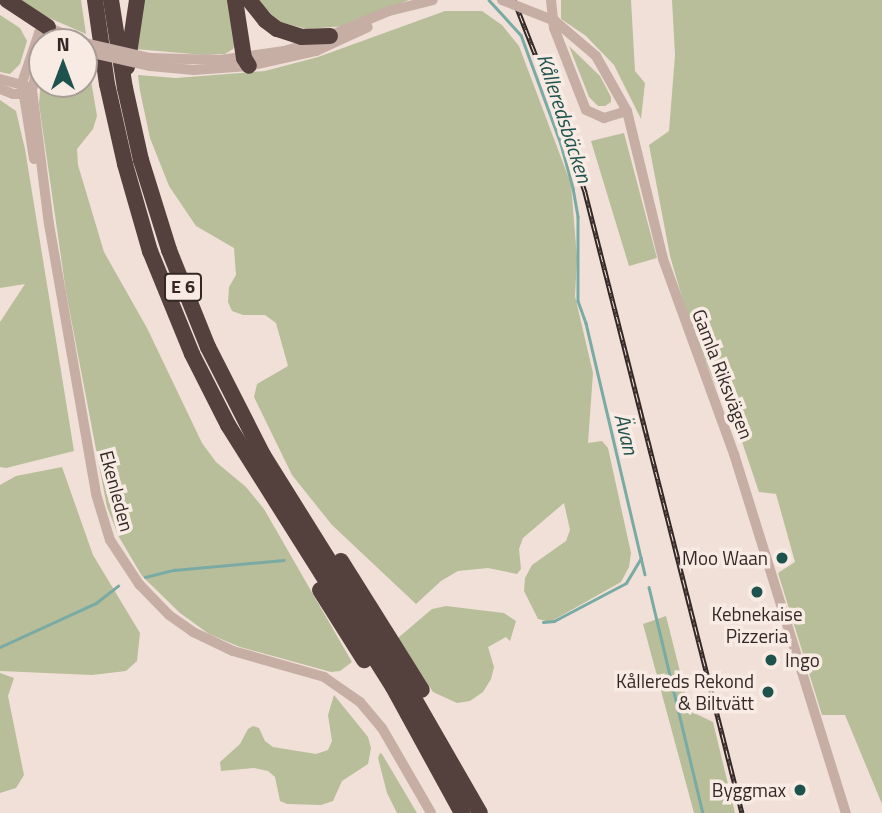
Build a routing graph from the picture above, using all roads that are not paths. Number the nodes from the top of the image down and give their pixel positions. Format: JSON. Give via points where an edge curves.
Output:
{"nodes":[{"id":1,"x":7,"y":0,"type":"edge"},
{"id":2,"x":94,"y":0,"type":"edge"},
{"id":3,"x":111,"y":0,"type":"edge"},
{"id":4,"x":137,"y":0,"type":"edge"},
{"id":5,"x":235,"y":0,"type":"edge"},
{"id":6,"x":244,"y":0,"type":"edge"},
{"id":7,"x":249,"y":0,"type":"edge"},
{"id":8,"x":433,"y":0,"type":"edge"},
{"id":9,"x":502,"y":0,"type":"edge"},
{"id":10,"x":551,"y":0,"type":"edge"},
{"id":11,"x":0,"y":8,"type":"edge"},
{"id":12,"x":398,"y":10,"type":"junction"},
{"id":13,"x":30,"y":28,"type":"edge"},
{"id":14,"x":35,"y":28,"type":"edge"},
{"id":15,"x":330,"y":36,"type":"junction"},
{"id":16,"x":98,"y":47,"type":"edge"},
{"id":17,"x":98,"y":53,"type":"edge"},
{"id":18,"x":248,"y":61,"type":"junction"},
{"id":19,"x":150,"y":62,"type":"junction"},
{"id":20,"x":0,"y":79,"type":"edge"},
{"id":21,"x":28,"y":84,"type":"edge"},
{"id":22,"x":125,"y":88,"type":"junction"},
{"id":23,"x":0,"y":89,"type":"edge"},
{"id":24,"x":26,"y":90,"type":"junction"},
{"id":25,"x":627,"y":111,"type":"junction"},
{"id":26,"x":431,"y":813,"type":"edge"},
{"id":27,"x":462,"y":813,"type":"edge"},
{"id":28,"x":482,"y":813,"type":"edge"},
{"id":29,"x":846,"y":813,"type":"edge"}],
"edges":[{"from":1,"to":14,"type":"highway"},
{"from":2,"to":27,"type":"highway","number":"E 6","via":[[113,114],[150,251],[192,354],[261,480],[393,687]]},
{"from":3,"to":22,"type":"highway","number":"E 6"},
{"from":4,"to":22,"type":"highway"},
{"from":5,"to":18,"type":"highway"},
{"from":6,"to":18,"type":"highway"},
{"from":7,"to":15,"type":"highway","via":[[277,29],[301,37]]},
{"from":8,"to":12,"type":"street"},
{"from":9,"to":25,"type":"street","name":"Gamla Riksvägen","bridge":true,"via":[[555,21],[596,56]]},
{"from":10,"to":25,"type":"street","via":[[554,28],[586,110],[604,118]]},
{"from":11,"to":13,"type":"highway"},
{"from":12,"to":15,"type":"street"},
{"from":12,"to":18,"type":"street","via":[[316,51]]},
{"from":15,"to":18,"type":"street"},
{"from":16,"to":19,"type":"street","bridge":true},
{"from":17,"to":19,"type":"street","bridge":true},
{"from":18,"to":19,"type":"street"},
{"from":20,"to":24,"type":"street"},
{"from":21,"to":24,"type":"street","name":"Ekenleden"},
{"from":22,"to":28,"type":"highway","number":"E 6","via":[[169,250],[208,347],[263,455],[320,530],[432,707]]},
{"from":23,"to":24,"type":"street"},
{"from":24,"to":26,"type":"street","name":"Ekenleden","via":[[96,494],[110,540],[124,565],[162,608],[193,632],[233,651],[310,671],[342,688],[382,728]]},
{"from":25,"to":29,"type":"street","name":"Gamla Riksvägen","via":[[663,259],[734,454]]}]}
